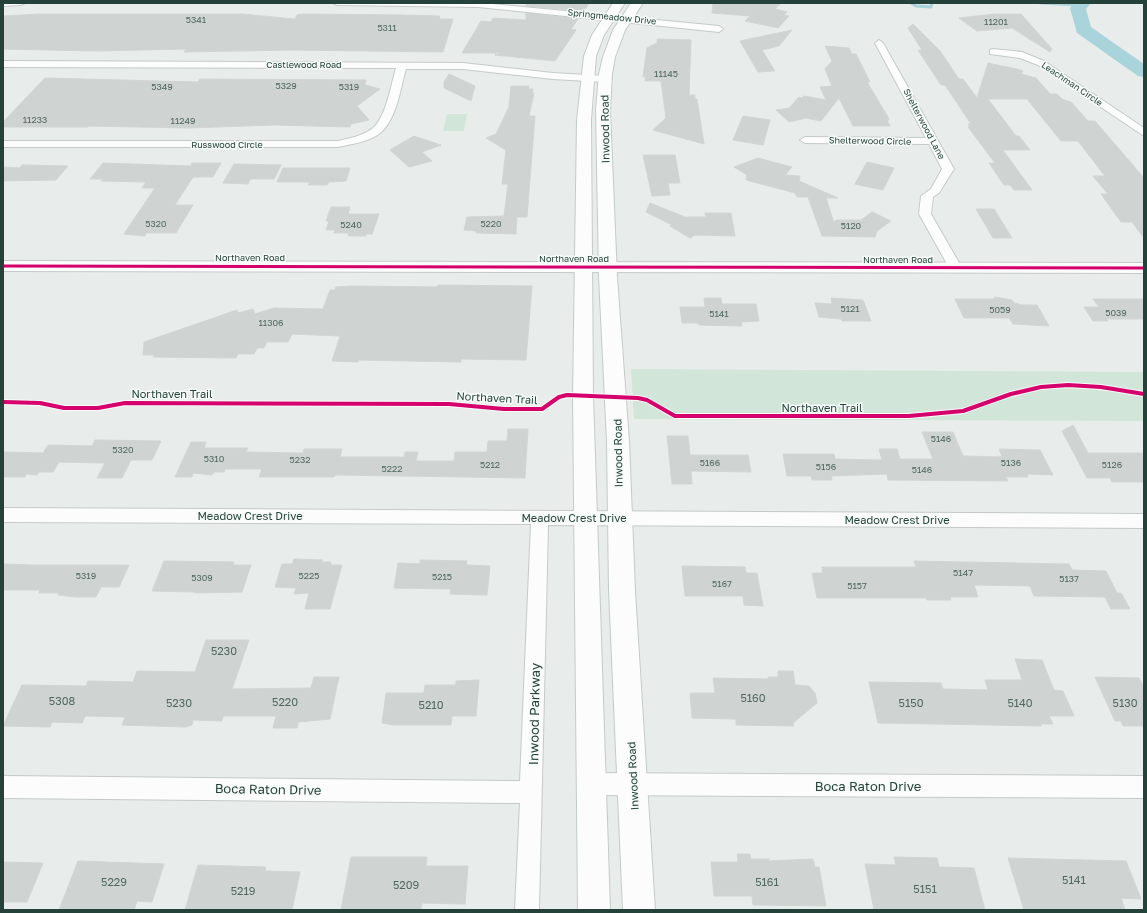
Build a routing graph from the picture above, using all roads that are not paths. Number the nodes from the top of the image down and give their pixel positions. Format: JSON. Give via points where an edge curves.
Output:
{"nodes":[{"id":1,"x":21,"y":3,"type":"edge"},
{"id":2,"x":337,"y":3,"type":"edge"},
{"id":3,"x":619,"y":3,"type":"edge"},
{"id":4,"x":637,"y":3,"type":"edge"},
{"id":5,"x":3,"y":4,"type":"edge"},
{"id":6,"x":609,"y":17,"type":"junction"},
{"id":7,"x":626,"y":19,"type":"junction"},
{"id":8,"x":719,"y":28,"type":"dead end"},
{"id":9,"x":879,"y":43,"type":"dead end"},
{"id":10,"x":993,"y":52,"type":"dead end"},
{"id":11,"x":3,"y":64,"type":"edge"},
{"id":12,"x":402,"y":65,"type":"junction"},
{"id":13,"x":587,"y":78,"type":"junction"},
{"id":14,"x":605,"y":78,"type":"junction"},
{"id":15,"x":1144,"y":133,"type":"edge"},
{"id":16,"x":805,"y":140,"type":"dead end"},
{"id":17,"x":934,"y":142,"type":"junction"},
{"id":18,"x":3,"y":144,"type":"edge"},
{"id":19,"x":3,"y":266,"type":"edge"},
{"id":20,"x":583,"y":267,"type":"junction"},
{"id":21,"x":608,"y":267,"type":"junction"},
{"id":22,"x":956,"y":268,"type":"junction"},
{"id":23,"x":1144,"y":268,"type":"edge"},
{"id":24,"x":3,"y":515,"type":"edge"},
{"id":25,"x":540,"y":518,"type":"junction"},
{"id":26,"x":587,"y":518,"type":"junction"},
{"id":27,"x":619,"y":518,"type":"junction"},
{"id":28,"x":1144,"y":521,"type":"edge"},
{"id":29,"x":592,"y":784,"type":"junction"},
{"id":30,"x":633,"y":784,"type":"junction"},
{"id":31,"x":3,"y":787,"type":"edge"},
{"id":32,"x":1144,"y":787,"type":"edge"},
{"id":33,"x":532,"y":792,"type":"junction"},
{"id":34,"x":527,"y":910,"type":"edge"},
{"id":35,"x":594,"y":910,"type":"edge"},
{"id":36,"x":639,"y":910,"type":"edge"}],
"edges":[{"from":1,"to":5,"type":"street"},
{"from":2,"to":6,"type":"street","name":"Springmeadow Drive","via":[[478,5]]},
{"from":3,"to":6,"type":"main road","name":"Inwood Road"},
{"from":4,"to":7,"type":"main road","name":"Inwood Road"},
{"from":6,"to":7,"type":"street","name":"Springmeadow Drive"},
{"from":6,"to":13,"type":"main road","name":"Inwood Road","via":[[598,35],[590,56]]},
{"from":7,"to":8,"type":"street","name":"Springmeadow Drive"},
{"from":7,"to":14,"type":"main road","name":"Inwood Road","via":[[614,40]]},
{"from":9,"to":17,"type":"street","name":"Shelterwood Lane"},
{"from":10,"to":15,"type":"street","name":"Leachman Circle","via":[[1022,54],[1041,63]]},
{"from":11,"to":12,"type":"street","name":"Castlewood Road"},
{"from":12,"to":13,"type":"street","name":"Castlewood Road","via":[[463,66]]},
{"from":12,"to":18,"type":"street","name":"Russwood Circle","via":[[384,122],[377,131],[360,139],[338,144]]},
{"from":13,"to":14,"type":"street","name":"Castlewood Road"},
{"from":13,"to":20,"type":"main road","name":"Inwood Road","via":[[584,120]]},
{"from":14,"to":21,"type":"main road","name":"Inwood Road","via":[[603,105]]},
{"from":16,"to":17,"type":"street","name":"Shelterwood Circle"},
{"from":17,"to":22,"type":"street","name":"Shelterwood Lane","via":[[948,169],[935,190],[927,196],[925,214]]},
{"from":19,"to":20,"type":"street","name":"Northaven Road"},
{"from":20,"to":21,"type":"street","name":"Northaven Road"},
{"from":20,"to":26,"type":"main road","name":"Inwood Road","via":[[583,396]]},
{"from":21,"to":22,"type":"street","name":"Northaven Road"},
{"from":21,"to":27,"type":"main road","name":"Inwood Road","via":[[618,441]]},
{"from":22,"to":23,"type":"street","name":"Northaven Road"},
{"from":24,"to":25,"type":"street","name":"Meadow Crest Drive"},
{"from":25,"to":26,"type":"street","name":"Meadow Crest Drive"},
{"from":25,"to":33,"type":"street","name":"Inwood Parkway"},
{"from":26,"to":27,"type":"street","name":"Meadow Crest Drive"},
{"from":26,"to":29,"type":"main road","name":"Inwood Road"},
{"from":27,"to":28,"type":"street","name":"Meadow Crest Drive"},
{"from":27,"to":30,"type":"main road","name":"Inwood Road"},
{"from":29,"to":30,"type":"street","name":"Boca Raton Drive"},
{"from":29,"to":35,"type":"main road","name":"Inwood Road"},
{"from":30,"to":32,"type":"street","name":"Boca Raton Drive"},
{"from":30,"to":36,"type":"main road","name":"Inwood Road"},
{"from":31,"to":33,"type":"street","name":"Boca Raton Drive"},
{"from":33,"to":34,"type":"street","name":"Inwood Parkway"}]}
